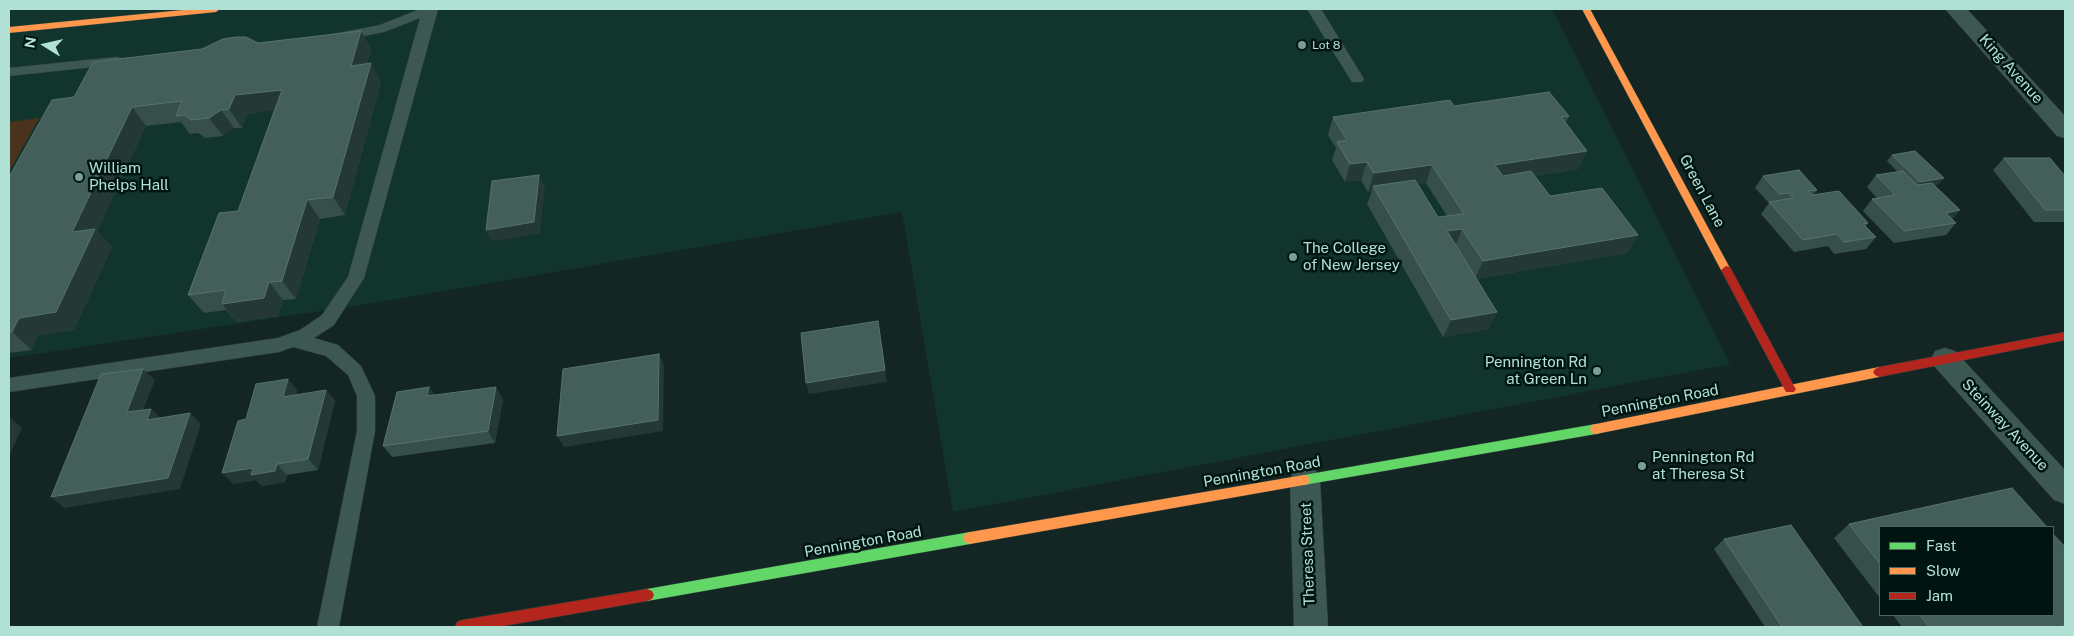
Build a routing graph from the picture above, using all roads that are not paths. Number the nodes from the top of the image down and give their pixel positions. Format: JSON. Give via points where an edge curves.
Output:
{"nodes":[{"id":1,"x":216,"y":9,"type":"edge"},
{"id":2,"x":430,"y":9,"type":"edge"},
{"id":3,"x":1314,"y":9,"type":"edge"},
{"id":4,"x":1586,"y":9,"type":"edge"},
{"id":5,"x":1956,"y":9,"type":"edge"},
{"id":6,"x":186,"y":10,"type":"edge"},
{"id":7,"x":9,"y":30,"type":"edge"},
{"id":8,"x":320,"y":40,"type":"edge"},
{"id":9,"x":132,"y":60,"type":"edge"},
{"id":10,"x":9,"y":72,"type":"edge"},
{"id":11,"x":1357,"y":79,"type":"dead end"},
{"id":12,"x":2065,"y":130,"type":"edge"},
{"id":13,"x":2065,"y":336,"type":"edge"},
{"id":14,"x":293,"y":340,"type":"junction"},
{"id":15,"x":1945,"y":359,"type":"junction"},
{"id":16,"x":9,"y":385,"type":"edge"},
{"id":17,"x":1790,"y":389,"type":"junction"},
{"id":18,"x":1305,"y":480,"type":"junction"},
{"id":19,"x":2065,"y":491,"type":"edge"},
{"id":20,"x":328,"y":627,"type":"edge"},
{"id":21,"x":462,"y":627,"type":"edge"},
{"id":22,"x":1311,"y":627,"type":"edge"}],
"edges":[{"from":1,"to":6,"type":"main road"},
{"from":2,"to":8,"type":"lane","via":[[384,28]]},
{"from":2,"to":14,"type":"lane","via":[[356,278],[328,320],[306,336]]},
{"from":3,"to":11,"type":"lane"},
{"from":4,"to":17,"type":"main road","name":"Green Lane"},
{"from":5,"to":12,"type":"street","name":"King Avenue"},
{"from":6,"to":7,"type":"main road"},
{"from":9,"to":10,"type":"lane"},
{"from":13,"to":15,"type":"main road","name":"Pennington Road"},
{"from":14,"to":16,"type":"lane","via":[[280,346]]},
{"from":14,"to":20,"type":"lane","via":[[332,350],[355,372],[366,396],[366,431]]},
{"from":15,"to":17,"type":"main road","name":"Pennington Road"},
{"from":15,"to":19,"type":"street","name":"Steinway Avenue"},
{"from":17,"to":18,"type":"main road","name":"Pennington Road","via":[[1658,418]]},
{"from":18,"to":21,"type":"main road","name":"Pennington Road"},
{"from":18,"to":22,"type":"street","name":"Theresa Street"}]}
